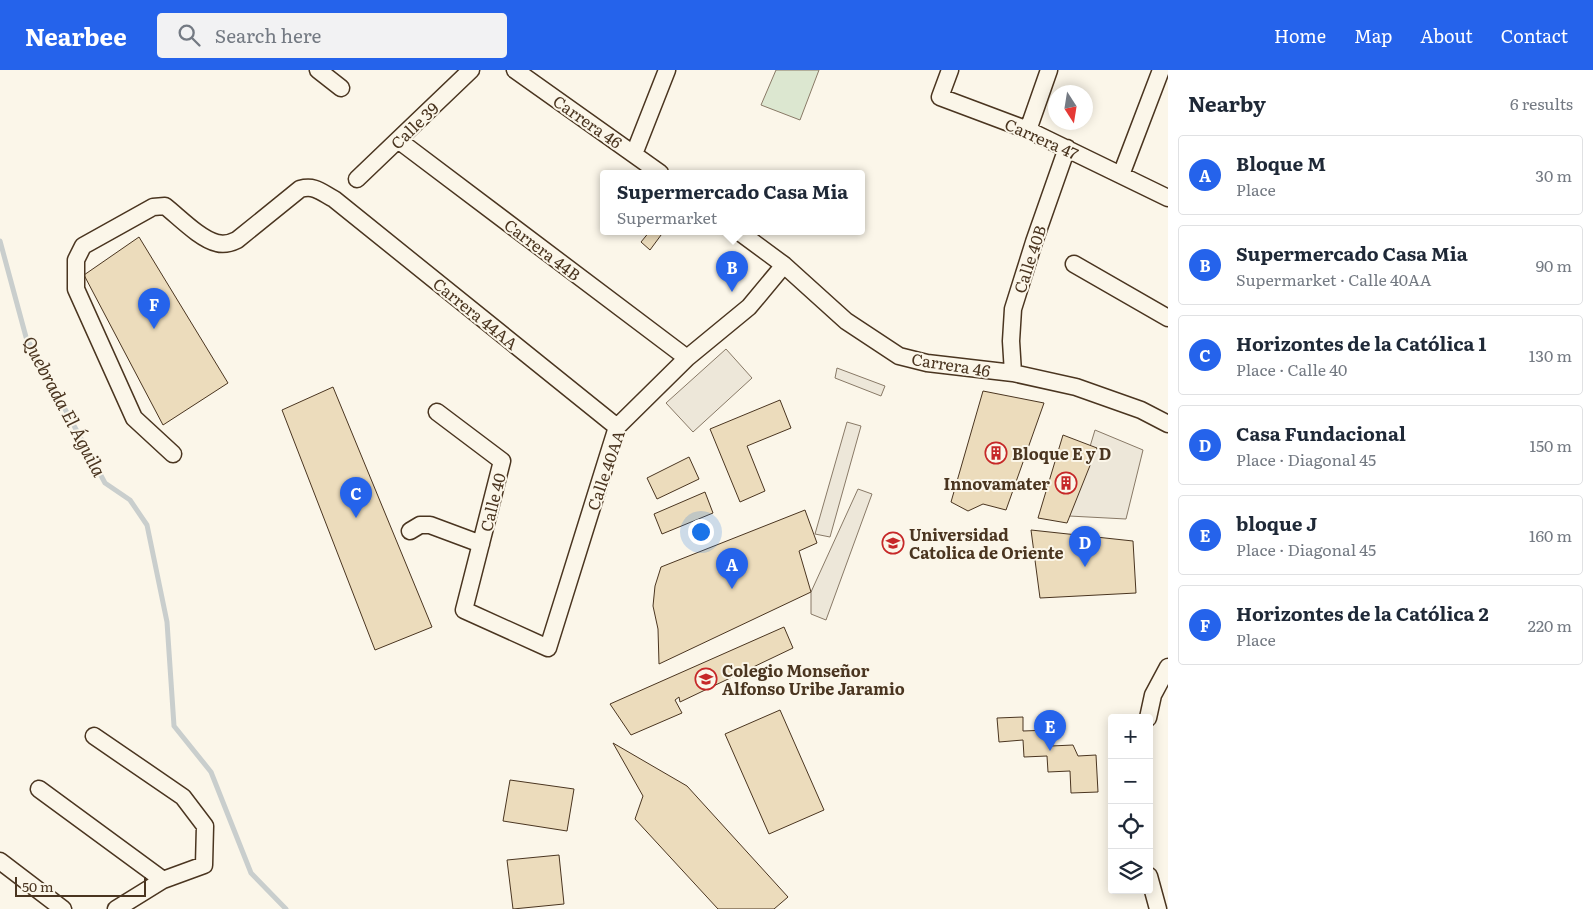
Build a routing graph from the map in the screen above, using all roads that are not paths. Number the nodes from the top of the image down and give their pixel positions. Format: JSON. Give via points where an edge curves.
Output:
{"nodes":[{"id":1,"x":318,"y":70,"type":"edge"},
{"id":2,"x":471,"y":70,"type":"edge"},
{"id":3,"x":515,"y":70,"type":"edge"},
{"id":4,"x":950,"y":70,"type":"edge"},
{"id":5,"x":1049,"y":70,"type":"edge"},
{"id":6,"x":1161,"y":70,"type":"edge"},
{"id":7,"x":666,"y":71,"type":"edge"},
{"id":8,"x":341,"y":88,"type":"dead end"},
{"id":9,"x":1028,"y":130,"type":"junction"},
{"id":10,"x":398,"y":140,"type":"junction"},
{"id":11,"x":1066,"y":148,"type":"junction"},
{"id":12,"x":634,"y":154,"type":"junction"},
{"id":13,"x":656,"y":170,"type":"edge"},
{"id":14,"x":1121,"y":176,"type":"junction"},
{"id":15,"x":357,"y":179,"type":"dead end"},
{"id":16,"x":1168,"y":198,"type":"edge"},
{"id":17,"x":743,"y":235,"type":"edge"},
{"id":18,"x":1074,"y":264,"type":"dead end"},
{"id":19,"x":784,"y":265,"type":"junction"},
{"id":20,"x":1168,"y":318,"type":"edge"},
{"id":21,"x":687,"y":358,"type":"junction"},
{"id":22,"x":1013,"y":373,"type":"junction"},
{"id":23,"x":437,"y":412,"type":"dead end"},
{"id":24,"x":1168,"y":424,"type":"edge"},
{"id":25,"x":617,"y":427,"type":"junction"},
{"id":26,"x":173,"y":454,"type":"dead end"},
{"id":27,"x":410,"y":531,"type":"dead end"},
{"id":28,"x":481,"y":544,"type":"junction"},
{"id":29,"x":464,"y":610,"type":"joint"},
{"id":30,"x":1168,"y":667,"type":"edge"},
{"id":31,"x":1149,"y":714,"type":"edge"},
{"id":32,"x":94,"y":736,"type":"dead end"},
{"id":33,"x":39,"y":789,"type":"dead end"},
{"id":34,"x":0,"y":861,"type":"edge"},
{"id":35,"x":163,"y":880,"type":"junction"},
{"id":36,"x":1153,"y":891,"type":"edge"},
{"id":37,"x":63,"y":909,"type":"edge"},
{"id":38,"x":116,"y":909,"type":"edge"},
{"id":39,"x":1158,"y":909,"type":"edge"}],
"edges":[{"from":1,"to":8,"type":"street"},
{"from":2,"to":10,"type":"street","name":"Calle 39"},
{"from":3,"to":12,"type":"street","name":"Carrera 46"},
{"from":4,"to":9,"type":"street","name":"Carrera 47","via":[[940,97]]},
{"from":5,"to":9,"type":"street"},
{"from":6,"to":14,"type":"street"},
{"from":7,"to":12,"type":"street"},
{"from":9,"to":11,"type":"street","name":"Carrera 47"},
{"from":10,"to":15,"type":"street","name":"Calle 39"},
{"from":10,"to":21,"type":"street","name":"Carrera 44B"},
{"from":11,"to":14,"type":"street","name":"Carrera 47"},
{"from":11,"to":22,"type":"street","name":"Calle 40B","via":[[1013,309]]},
{"from":12,"to":13,"type":"street","name":"Carrera 46"},
{"from":14,"to":16,"type":"street","name":"Carrera 47"},
{"from":17,"to":19,"type":"street","name":"Carrera 46"},
{"from":18,"to":20,"type":"street"},
{"from":19,"to":21,"type":"street","name":"Calle 40AA","via":[[748,307]]},
{"from":19,"to":22,"type":"street","name":"Carrera 46","via":[[846,321],[899,356],[927,363]]},
{"from":21,"to":25,"type":"street","name":"Calle 40AA"},
{"from":22,"to":24,"type":"street","name":"Carrera 46","via":[[1076,387],[1140,410]]},
{"from":23,"to":28,"type":"street","name":"Calle 40","via":[[502,461]]},
{"from":25,"to":26,"type":"street","name":"Carrera 44AA","via":[[334,199],[309,187],[300,189],[237,240],[219,244],[208,239],[165,206],[152,207],[83,246],[76,260],[76,289],[134,418]]},
{"from":25,"to":29,"type":"street","name":"Calle 40AA","via":[[548,648]]},
{"from":27,"to":28,"type":"street","name":"Calle 40","via":[[420,525],[430,525]]},
{"from":28,"to":29,"type":"street","name":"Calle 40"},
{"from":30,"to":31,"type":"street","via":[[1153,695]]},
{"from":32,"to":35,"type":"street","via":[[183,797],[205,826],[204,865]]},
{"from":33,"to":35,"type":"street"},
{"from":34,"to":37,"type":"street"},
{"from":35,"to":38,"type":"street"},
{"from":36,"to":39,"type":"street"}]}
